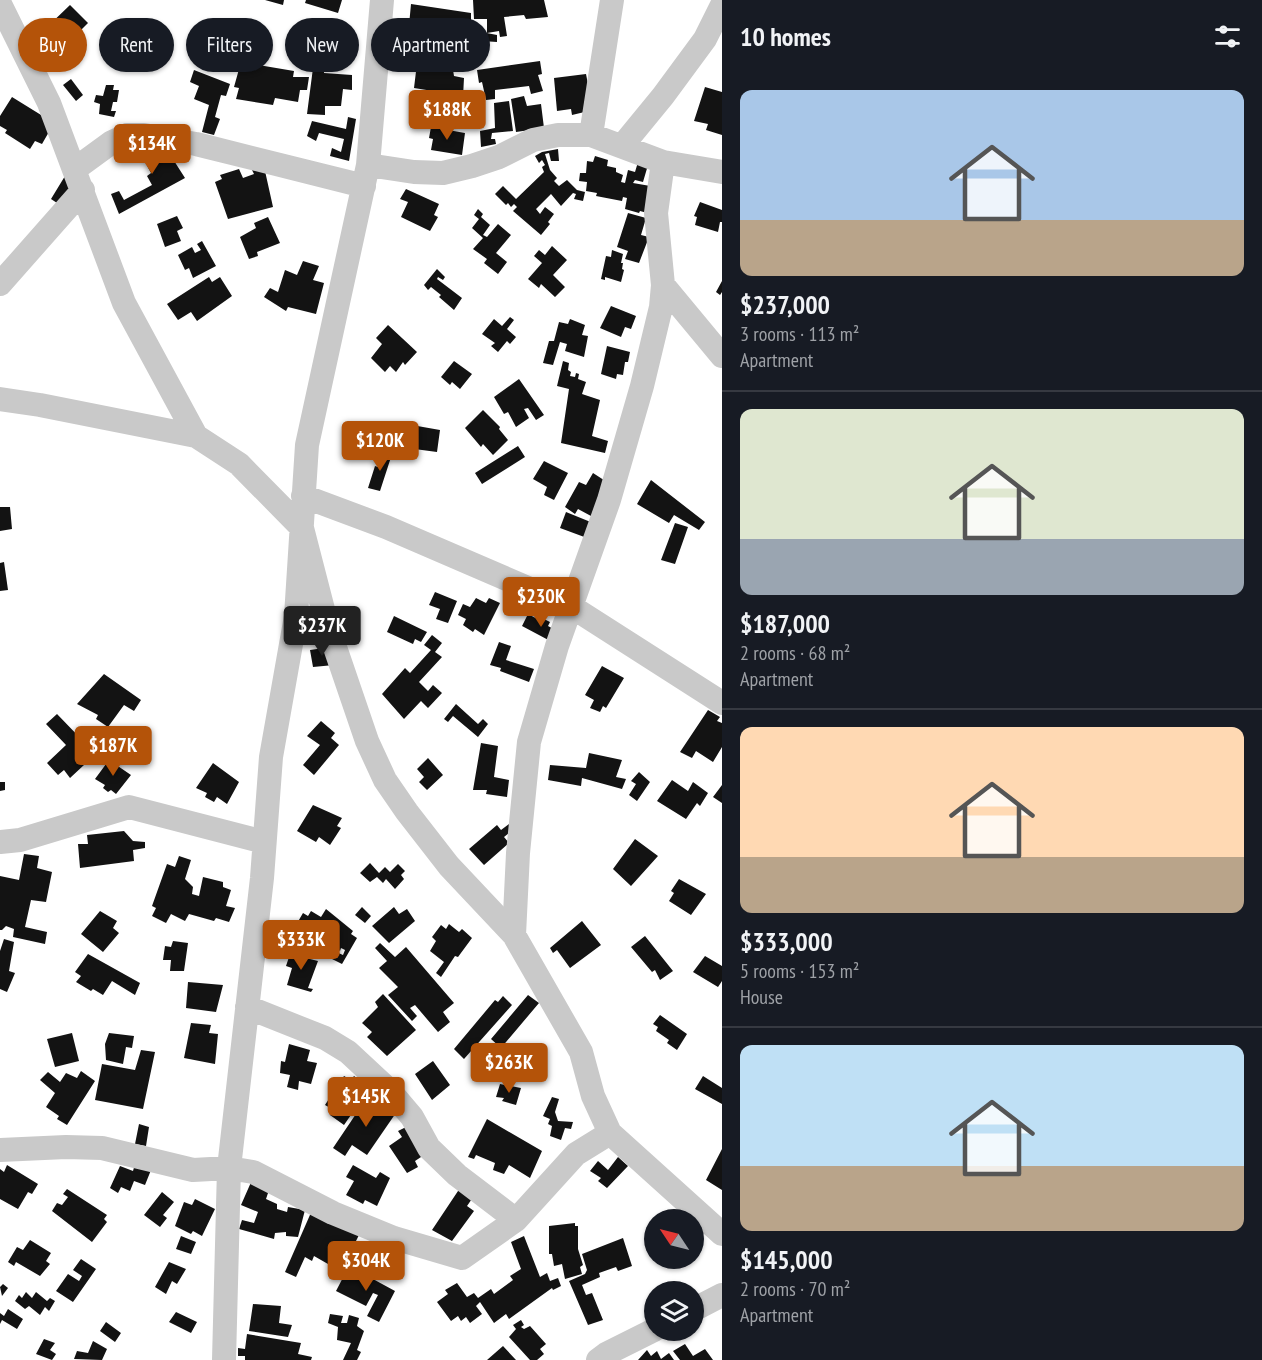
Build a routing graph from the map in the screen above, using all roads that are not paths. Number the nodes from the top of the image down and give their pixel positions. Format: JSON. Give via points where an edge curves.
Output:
{"nodes":[{"id":1,"x":382,"y":0,"type":"edge"},
{"id":2,"x":611,"y":1,"type":"edge"},
{"id":3,"x":0,"y":4,"type":"edge"},
{"id":4,"x":722,"y":5,"type":"edge"},
{"id":5,"x":591,"y":135,"type":"junction"},
{"id":6,"x":622,"y":146,"type":"junction"},
{"id":7,"x":663,"y":162,"type":"junction"},
{"id":8,"x":722,"y":172,"type":"edge"},
{"id":9,"x":366,"y":175,"type":"junction"},
{"id":10,"x":79,"y":180,"type":"junction"},
{"id":11,"x":0,"y":284,"type":"edge"},
{"id":12,"x":663,"y":285,"type":"junction"},
{"id":13,"x":722,"y":356,"type":"edge"},
{"id":14,"x":0,"y":399,"type":"edge"},
{"id":15,"x":196,"y":436,"type":"junction"},
{"id":16,"x":303,"y":496,"type":"junction"},
{"id":17,"x":302,"y":528,"type":"junction"},
{"id":18,"x":572,"y":607,"type":"junction"},
{"id":19,"x":722,"y":703,"type":"edge"},
{"id":20,"x":0,"y":842,"type":"edge"},
{"id":21,"x":264,"y":842,"type":"junction"},
{"id":22,"x":514,"y":935,"type":"junction"},
{"id":23,"x":247,"y":1007,"type":"junction"},
{"id":24,"x":610,"y":1133,"type":"junction"},
{"id":25,"x":0,"y":1150,"type":"edge"},
{"id":26,"x":230,"y":1168,"type":"junction"},
{"id":27,"x":516,"y":1220,"type":"junction"},
{"id":28,"x":722,"y":1234,"type":"edge"},
{"id":29,"x":722,"y":1295,"type":"edge"},
{"id":30,"x":704,"y":1304,"type":"edge"},
{"id":31,"x":644,"y":1336,"type":"edge"},
{"id":32,"x":604,"y":1358,"type":"edge"},
{"id":33,"x":224,"y":1360,"type":"edge"}],
"edges":[{"from":1,"to":9,"type":"street"},
{"from":2,"to":5,"type":"street"},
{"from":3,"to":10,"type":"street","via":[[50,103]]},
{"from":4,"to":6,"type":"street","via":[[705,39]]},
{"from":5,"to":6,"type":"street"},
{"from":5,"to":9,"type":"street","via":[[533,140],[499,157],[442,173]]},
{"from":6,"to":7,"type":"street"},
{"from":7,"to":8,"type":"street"},
{"from":7,"to":12,"type":"street","via":[[656,213]]},
{"from":9,"to":10,"type":"street","via":[[127,135],[112,142]]},
{"from":9,"to":16,"type":"street","via":[[307,445]]},
{"from":10,"to":11,"type":"street"},
{"from":10,"to":15,"type":"street","via":[[124,303]]},
{"from":12,"to":13,"type":"street"},
{"from":12,"to":18,"type":"street","via":[[642,386]]},
{"from":14,"to":15,"type":"street"},
{"from":15,"to":17,"type":"street","via":[[239,464]]},
{"from":16,"to":17,"type":"street"},
{"from":16,"to":18,"type":"street","via":[[386,527]]},
{"from":17,"to":21,"type":"street","via":[[296,616],[271,757]]},
{"from":17,"to":22,"type":"street","via":[[326,621],[367,741],[385,780],[449,866]]},
{"from":18,"to":19,"type":"street"},
{"from":18,"to":22,"type":"street","via":[[529,742]]},
{"from":20,"to":21,"type":"street","via":[[20,840],[129,807]]},
{"from":21,"to":23,"type":"street"},
{"from":22,"to":24,"type":"street","via":[[581,1053],[593,1096]]},
{"from":23,"to":26,"type":"street"},
{"from":23,"to":27,"type":"street","via":[[318,1035],[348,1052],[390,1091],[429,1148]]},
{"from":24,"to":27,"type":"street","via":[[576,1154]]},
{"from":24,"to":28,"type":"street"},
{"from":25,"to":26,"type":"street","via":[[102,1148],[194,1170]]},
{"from":26,"to":27,"type":"street","via":[[253,1172],[333,1213],[394,1238],[462,1257]]},
{"from":26,"to":33,"type":"street"},
{"from":29,"to":30,"type":"street"},
{"from":31,"to":32,"type":"street"}]}
